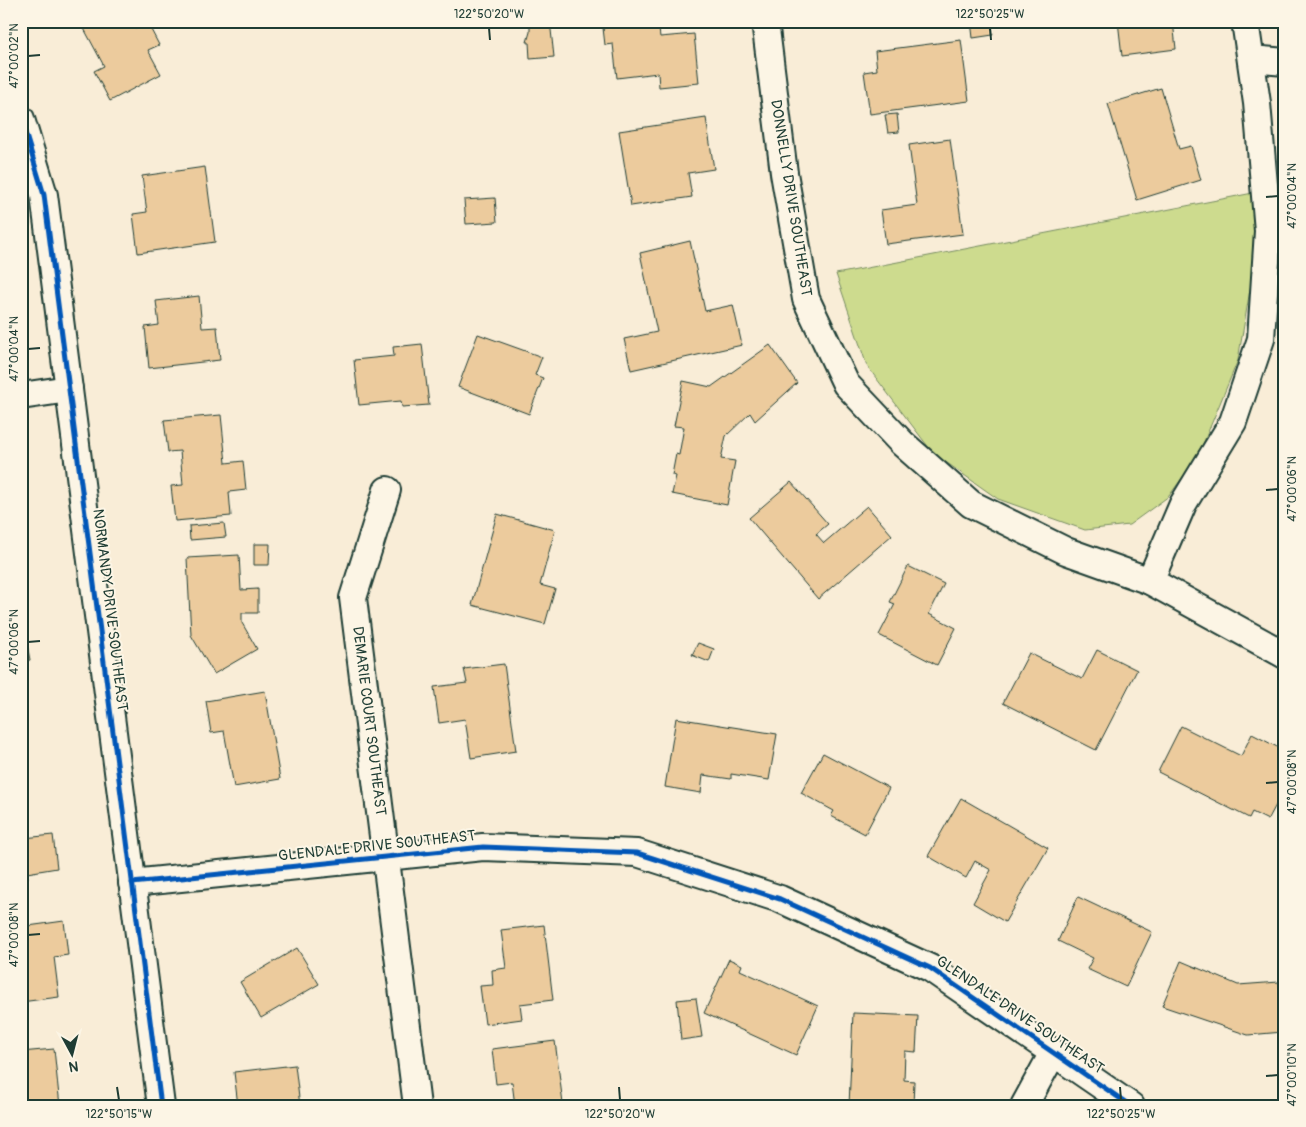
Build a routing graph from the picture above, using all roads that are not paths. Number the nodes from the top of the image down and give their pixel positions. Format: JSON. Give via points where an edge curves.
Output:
{"nodes":[{"id":1,"x":765,"y":21,"type":"edge"},
{"id":2,"x":1245,"y":21,"type":"edge"},
{"id":3,"x":1251,"y":59,"type":"junction"},
{"id":4,"x":1285,"y":62,"type":"edge"},
{"id":5,"x":21,"y":120,"type":"edge"},
{"id":6,"x":68,"y":389,"type":"junction"},
{"id":7,"x":21,"y":396,"type":"edge"},
{"id":8,"x":387,"y":490,"type":"dead end"},
{"id":9,"x":1150,"y":581,"type":"junction"},
{"id":10,"x":1285,"y":655,"type":"edge"},
{"id":11,"x":386,"y":858,"type":"junction"},
{"id":12,"x":132,"y":884,"type":"junction"},
{"id":13,"x":1053,"y":1053,"type":"junction"},
{"id":14,"x":161,"y":1106,"type":"edge"},
{"id":15,"x":417,"y":1106,"type":"edge"},
{"id":16,"x":1024,"y":1106,"type":"edge"},
{"id":17,"x":1131,"y":1106,"type":"edge"}],
"edges":[{"from":1,"to":9,"type":"street","name":"DONNELLY DRIVE SOUTHEAST","via":[[784,172],[806,299],[846,384],[902,443],[971,504],[1066,552]]},
{"from":2,"to":3,"type":"street"},
{"from":3,"to":4,"type":"street"},
{"from":3,"to":9,"type":"street","via":[[1268,231],[1261,339],[1233,422],[1183,504]]},
{"from":5,"to":6,"type":"street","name":"NORMANDY DRIVE SOUTHEAST","via":[[44,195]]},
{"from":6,"to":7,"type":"street"},
{"from":6,"to":12,"type":"street","name":"NORMANDY DRIVE SOUTHEAST"},
{"from":8,"to":11,"type":"street","name":"DEMARIE COURT SOUTHEAST","via":[[353,598]]},
{"from":9,"to":10,"type":"street","name":"DONNELLY DRIVE SOUTHEAST"},
{"from":11,"to":12,"type":"street","name":"GLENDALE DRIVE SOUTHEAST"},
{"from":11,"to":13,"type":"street","name":"GLENDALE DRIVE SOUTHEAST","via":[[483,847],[637,853],[780,899],[930,968]]},
{"from":11,"to":15,"type":"street","name":"DEMARIE COURT SOUTHEAST"},
{"from":12,"to":14,"type":"street","name":"NORMANDY DRIVE SOUTHEAST"},
{"from":13,"to":16,"type":"street"},
{"from":13,"to":17,"type":"street","name":"GLENDALE DRIVE SOUTHEAST"}]}
